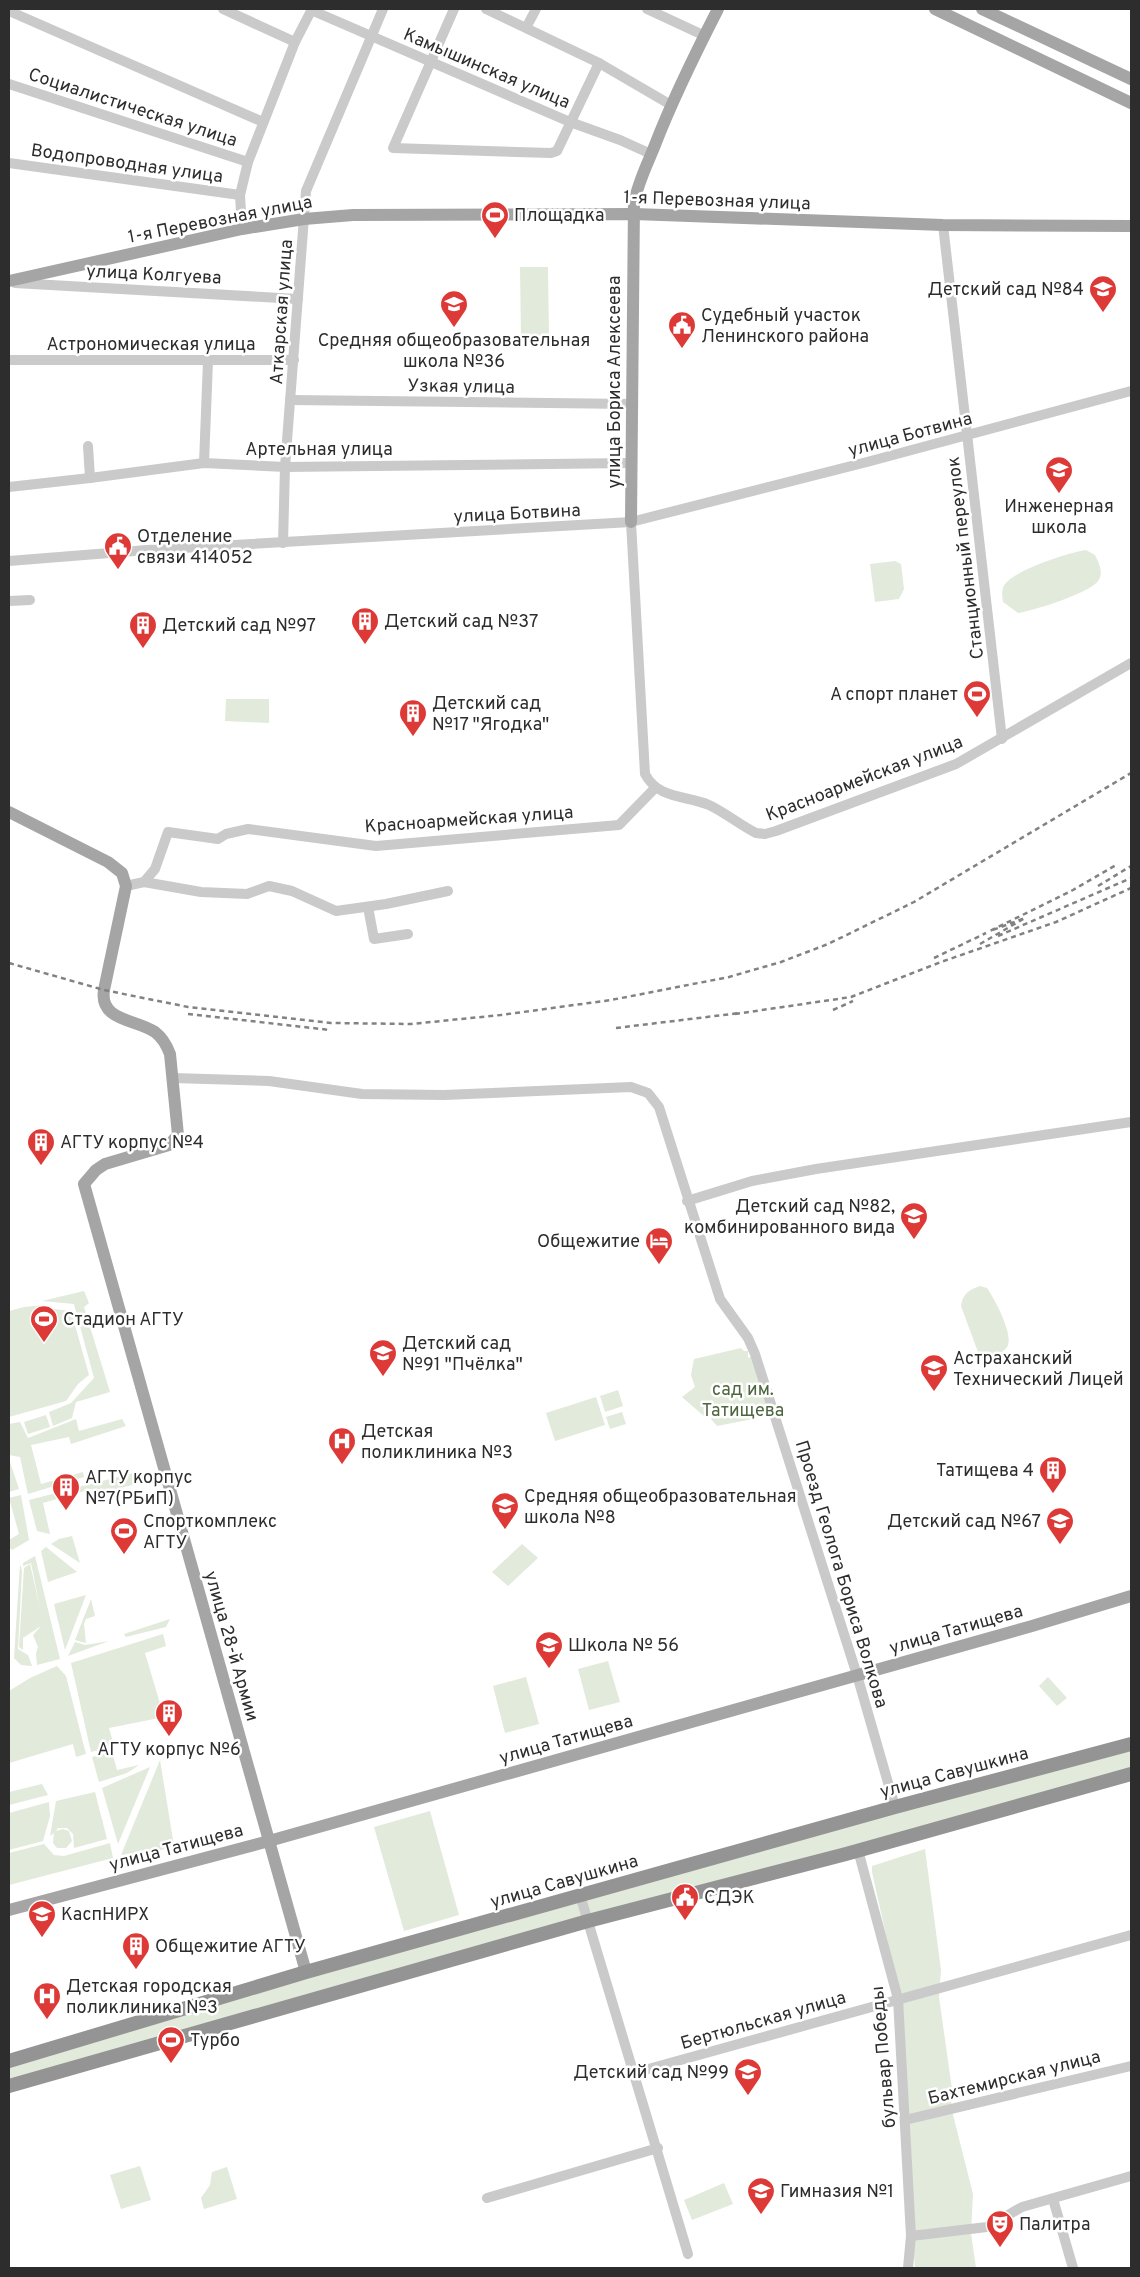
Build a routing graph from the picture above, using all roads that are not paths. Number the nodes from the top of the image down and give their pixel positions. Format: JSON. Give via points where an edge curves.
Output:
{"nodes":[{"id":1,"x":223,"y":9,"type":"edge"},
{"id":2,"x":311,"y":9,"type":"edge"},
{"id":3,"x":382,"y":9,"type":"edge"},
{"id":4,"x":454,"y":9,"type":"edge"},
{"id":5,"x":486,"y":9,"type":"edge"},
{"id":6,"x":536,"y":9,"type":"edge"},
{"id":7,"x":647,"y":9,"type":"edge"},
{"id":8,"x":718,"y":9,"type":"edge"},
{"id":9,"x":935,"y":9,"type":"edge"},
{"id":10,"x":982,"y":9,"type":"edge"},
{"id":11,"x":9,"y":11,"type":"edge"},
{"id":12,"x":527,"y":26,"type":"junction"},
{"id":13,"x":703,"y":35,"type":"junction"},
{"id":14,"x":371,"y":36,"type":"junction"},
{"id":15,"x":296,"y":42,"type":"junction"},
{"id":16,"x":431,"y":62,"type":"junction"},
{"id":17,"x":599,"y":63,"type":"junction"},
{"id":18,"x":1131,"y":79,"type":"edge"},
{"id":19,"x":9,"y":84,"type":"edge"},
{"id":20,"x":1131,"y":103,"type":"edge"},
{"id":21,"x":670,"y":105,"type":"junction"},
{"id":22,"x":263,"y":122,"type":"junction"},
{"id":23,"x":570,"y":122,"type":"junction"},
{"id":24,"x":651,"y":154,"type":"junction"},
{"id":25,"x":248,"y":162,"type":"junction"},
{"id":26,"x":9,"y":163,"type":"edge"},
{"id":27,"x":240,"y":195,"type":"junction"},
{"id":28,"x":634,"y":214,"type":"junction"},
{"id":29,"x":304,"y":218,"type":"junction"},
{"id":30,"x":943,"y":225,"type":"junction"},
{"id":31,"x":1131,"y":226,"type":"edge"},
{"id":32,"x":242,"y":229,"type":"junction"},
{"id":33,"x":9,"y":282,"type":"edge"},
{"id":34,"x":298,"y":299,"type":"junction"},
{"id":35,"x":9,"y":360,"type":"edge"},
{"id":36,"x":294,"y":360,"type":"junction"},
{"id":37,"x":208,"y":361,"type":"junction"},
{"id":38,"x":1131,"y":391,"type":"edge"},
{"id":39,"x":290,"y":400,"type":"junction"},
{"id":40,"x":631,"y":404,"type":"junction"},
{"id":41,"x":967,"y":435,"type":"junction"},
{"id":42,"x":88,"y":447,"type":"dead end"},
{"id":43,"x":204,"y":463,"type":"junction"},
{"id":44,"x":630,"y":463,"type":"junction"},
{"id":45,"x":285,"y":467,"type":"junction"},
{"id":46,"x":90,"y":478,"type":"junction"},
{"id":47,"x":9,"y":486,"type":"edge"},
{"id":48,"x":631,"y":522,"type":"junction"},
{"id":49,"x":282,"y":543,"type":"junction"},
{"id":50,"x":9,"y":561,"type":"edge"},
{"id":51,"x":30,"y":600,"type":"dead end"},
{"id":52,"x":9,"y":602,"type":"edge"},
{"id":53,"x":1131,"y":663,"type":"edge"},
{"id":54,"x":1002,"y":739,"type":"junction"},
{"id":55,"x":655,"y":788,"type":"junction"},
{"id":56,"x":9,"y":812,"type":"edge"},
{"id":57,"x":144,"y":882,"type":"junction"},
{"id":58,"x":126,"y":886,"type":"junction"},
{"id":59,"x":448,"y":891,"type":"dead end"},
{"id":60,"x":368,"y":906,"type":"junction"},
{"id":61,"x":408,"y":934,"type":"dead end"},
{"id":62,"x":173,"y":1078,"type":"junction"},
{"id":63,"x":1131,"y":1122,"type":"edge"},
{"id":64,"x":687,"y":1201,"type":"junction"},
{"id":65,"x":1131,"y":1596,"type":"edge"},
{"id":66,"x":857,"y":1675,"type":"junction"},
{"id":67,"x":1131,"y":1744,"type":"edge"},
{"id":68,"x":1131,"y":1774,"type":"edge"},
{"id":69,"x":895,"y":1807,"type":"junction"},
{"id":70,"x":269,"y":1841,"type":"junction"},
{"id":71,"x":858,"y":1850,"type":"junction"},
{"id":72,"x":580,"y":1895,"type":"junction"},
{"id":73,"x":9,"y":1910,"type":"edge"},
{"id":74,"x":588,"y":1921,"type":"junction"},
{"id":75,"x":1131,"y":1934,"type":"edge"},
{"id":76,"x":306,"y":1972,"type":"junction"},
{"id":77,"x":898,"y":1999,"type":"junction"},
{"id":78,"x":9,"y":2061,"type":"edge"},
{"id":79,"x":1131,"y":2066,"type":"edge"},
{"id":80,"x":634,"y":2074,"type":"junction"},
{"id":81,"x":9,"y":2086,"type":"edge"},
{"id":82,"x":905,"y":2120,"type":"junction"},
{"id":83,"x":658,"y":2148,"type":"junction"},
{"id":84,"x":1131,"y":2176,"type":"edge"},
{"id":85,"x":487,"y":2198,"type":"dead end"},
{"id":86,"x":1053,"y":2199,"type":"junction"},
{"id":87,"x":911,"y":2236,"type":"junction"},
{"id":88,"x":688,"y":2254,"type":"dead end"},
{"id":89,"x":908,"y":2268,"type":"edge"},
{"id":90,"x":1073,"y":2268,"type":"edge"}],
"edges":[{"from":1,"to":15,"type":"street"},
{"from":2,"to":14,"type":"street","name":"Камышинская улица"},
{"from":2,"to":15,"type":"street"},
{"from":3,"to":14,"type":"street","name":"Аткарская улица"},
{"from":4,"to":16,"type":"street"},
{"from":5,"to":12,"type":"street"},
{"from":6,"to":12,"type":"street"},
{"from":7,"to":13,"type":"street"},
{"from":8,"to":13,"type":"main road","name":"улица Бориса Алексеева"},
{"from":9,"to":20,"type":"main road"},
{"from":10,"to":18,"type":"main road"},
{"from":11,"to":22,"type":"street"},
{"from":12,"to":17,"type":"street"},
{"from":13,"to":21,"type":"main road","name":"улица Бориса Алексеева"},
{"from":14,"to":16,"type":"street","name":"Камышинская улица"},
{"from":14,"to":29,"type":"street","name":"Аткарская улица","via":[[306,191]]},
{"from":15,"to":22,"type":"street"},
{"from":16,"to":23,"type":"street","name":"Камышинская улица"},
{"from":16,"to":23,"type":"street","via":[[393,148],[551,153],[557,151]]},
{"from":17,"to":21,"type":"street"},
{"from":17,"to":23,"type":"street"},
{"from":19,"to":25,"type":"street","name":"Социалистическая улица"},
{"from":21,"to":24,"type":"main road","name":"улица Бориса Алексеева"},
{"from":22,"to":25,"type":"street"},
{"from":23,"to":24,"type":"street","name":"Камышинская улица"},
{"from":24,"to":28,"type":"main road","name":"улица Бориса Алексеева","via":[[638,183]]},
{"from":25,"to":27,"type":"street"},
{"from":26,"to":27,"type":"street","name":"Водопроводная улица"},
{"from":27,"to":32,"type":"street"},
{"from":28,"to":29,"type":"main road","name":"1-я Перевозная улица"},
{"from":28,"to":30,"type":"main road","name":"1-я Перевозная улица"},
{"from":28,"to":40,"type":"main road","name":"улица Бориса Алексеева"},
{"from":29,"to":32,"type":"main road","name":"1-я Перевозная улица"},
{"from":29,"to":34,"type":"street","name":"Аткарская улица"},
{"from":30,"to":31,"type":"main road","name":"1-я Перевозная улица"},
{"from":30,"to":41,"type":"street","name":"Станционный переулок"},
{"from":32,"to":33,"type":"main road","name":"1-я Перевозная улица"},
{"from":33,"to":34,"type":"street","name":"улица Колгуева"},
{"from":34,"to":36,"type":"street","name":"Аткарская улица"},
{"from":35,"to":37,"type":"street","name":"Астрономическая улица"},
{"from":36,"to":37,"type":"street","name":"Астрономическая улица"},
{"from":36,"to":39,"type":"street","name":"Аткарская улица"},
{"from":37,"to":43,"type":"street"},
{"from":38,"to":41,"type":"street","name":"улица Ботвина"},
{"from":39,"to":40,"type":"street","name":"Узкая улица"},
{"from":39,"to":45,"type":"street","name":"Аткарская улица"},
{"from":40,"to":44,"type":"main road","name":"улица Бориса Алексеева"},
{"from":41,"to":48,"type":"street","name":"улица Ботвина"},
{"from":41,"to":54,"type":"street","name":"Станционный переулок"},
{"from":42,"to":46,"type":"street"},
{"from":43,"to":45,"type":"street","name":"Артельная улица"},
{"from":43,"to":46,"type":"street","name":"Артельная улица"},
{"from":44,"to":45,"type":"street","name":"Артельная улица"},
{"from":44,"to":48,"type":"main road","name":"улица Бориса Алексеева"},
{"from":45,"to":49,"type":"street","name":"Аткарская улица"},
{"from":46,"to":47,"type":"street","name":"Артельная улица"},
{"from":48,"to":49,"type":"street","name":"улица Ботвина"},
{"from":48,"to":55,"type":"street","name":"улица Бориса Алексеева","via":[[645,774]]},
{"from":49,"to":50,"type":"street","name":"улица Ботвина"},
{"from":51,"to":52,"type":"street"},
{"from":53,"to":54,"type":"street","name":"Красноармейская улица"},
{"from":54,"to":55,"type":"street","name":"Красноармейская улица","via":[[956,764],[765,834],[744,827],[708,804],[672,796]]},
{"from":55,"to":57,"type":"street","name":"Красноармейская улица","via":[[619,825],[483,838],[376,846],[248,829],[218,839],[168,832],[155,869]]},
{"from":56,"to":58,"type":"main road","via":[[108,862],[122,873]]},
{"from":57,"to":58,"type":"street"},
{"from":57,"to":60,"type":"street","via":[[201,892],[247,894],[269,886],[292,891],[336,911]]},
{"from":58,"to":62,"type":"main road","via":[[104,1002],[110,1012],[161,1037],[170,1054]]},
{"from":59,"to":60,"type":"street"},
{"from":60,"to":61,"type":"street","via":[[374,939]]},
{"from":62,"to":64,"type":"street","name":"Проезд Геолога Бориса Волкова","via":[[268,1081],[362,1094],[444,1095],[631,1087],[648,1093],[659,1107]]},
{"from":62,"to":70,"type":"main road","name":"улица 28-й Армии","via":[[178,1135],[169,1146],[105,1164],[84,1184]]},
{"from":63,"to":64,"type":"street","via":[[798,1172],[752,1181]]},
{"from":64,"to":66,"type":"street","name":"Проезд Геолога Бориса Волкова","via":[[720,1299],[748,1338],[755,1354]]},
{"from":65,"to":66,"type":"main road","name":"улица Татищева"},
{"from":66,"to":69,"type":"street","name":"Проезд Геолога Бориса Волкова"},
{"from":66,"to":70,"type":"main road","name":"улица Татищева"},
{"from":67,"to":69,"type":"highway","name":"улица Савушкина"},
{"from":68,"to":71,"type":"highway"},
{"from":69,"to":72,"type":"highway","name":"улица Савушкина"},
{"from":70,"to":73,"type":"main road","name":"улица Татищева"},
{"from":70,"to":76,"type":"main road","name":"улица 28-й Армии"},
{"from":71,"to":74,"type":"highway"},
{"from":71,"to":77,"type":"street","name":"бульвар Победы"},
{"from":72,"to":74,"type":"street"},
{"from":72,"to":76,"type":"highway","name":"улица Савушкина"},
{"from":74,"to":80,"type":"street"},
{"from":74,"to":81,"type":"highway"},
{"from":75,"to":77,"type":"street","name":"Бертюльская улица"},
{"from":76,"to":78,"type":"highway","name":"улица Савушкина"},
{"from":77,"to":80,"type":"street","name":"Бертюльская улица"},
{"from":77,"to":82,"type":"street","name":"бульвар Победы"},
{"from":79,"to":82,"type":"street","name":"Бахтемирская улица"},
{"from":80,"to":83,"type":"street"},
{"from":82,"to":87,"type":"street","name":"бульвар Победы"},
{"from":83,"to":85,"type":"street"},
{"from":83,"to":88,"type":"street"},
{"from":84,"to":86,"type":"street"},
{"from":86,"to":87,"type":"street","via":[[1022,2207],[987,2227]]},
{"from":86,"to":90,"type":"street"},
{"from":87,"to":89,"type":"street","name":"бульвар Победы"}]}
